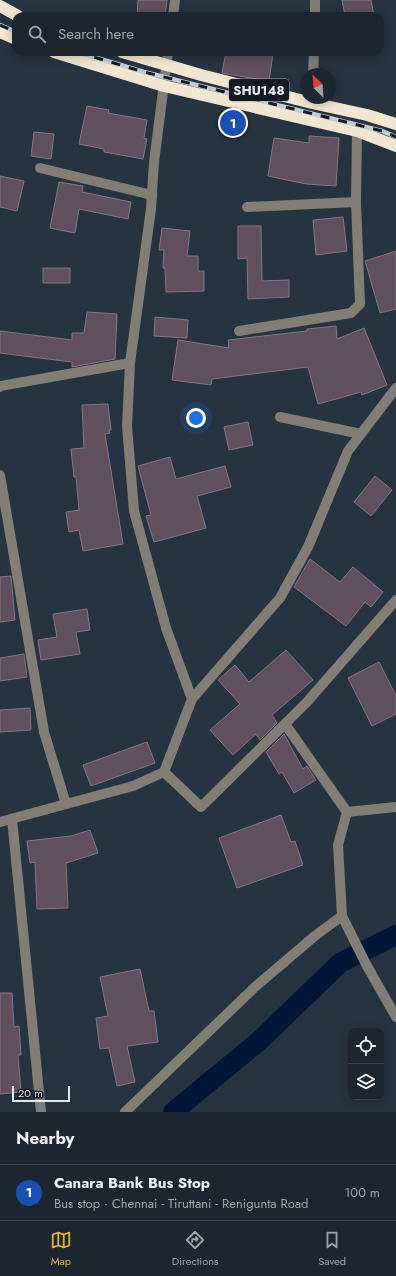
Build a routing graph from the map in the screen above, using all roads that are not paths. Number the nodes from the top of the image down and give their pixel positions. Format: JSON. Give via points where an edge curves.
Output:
{"nodes":[{"id":1,"x":175,"y":0,"type":"edge"},
{"id":2,"x":315,"y":0,"type":"edge"},
{"id":3,"x":0,"y":6,"type":"edge"},
{"id":4,"x":174,"y":12,"type":"edge"},
{"id":5,"x":315,"y":12,"type":"edge"},
{"id":6,"x":12,"y":13,"type":"edge"},
{"id":7,"x":0,"y":32,"type":"edge"},
{"id":8,"x":12,"y":37,"type":"edge"},
{"id":9,"x":67,"y":56,"type":"edge"},
{"id":10,"x":136,"y":56,"type":"edge"},
{"id":11,"x":168,"y":56,"type":"edge"},
{"id":12,"x":314,"y":56,"type":"edge"},
{"id":13,"x":167,"y":65,"type":"junction"},
{"id":14,"x":313,"y":68,"type":"edge"},
{"id":15,"x":164,"y":86,"type":"junction"},
{"id":16,"x":300,"y":98,"type":"edge"},
{"id":17,"x":324,"y":104,"type":"edge"},
{"id":18,"x":396,"y":124,"type":"edge"},
{"id":19,"x":358,"y":131,"type":"junction"},
{"id":20,"x":396,"y":146,"type":"edge"},
{"id":21,"x":40,"y":168,"type":"dead end"},
{"id":22,"x":152,"y":195,"type":"junction"},
{"id":23,"x":356,"y":202,"type":"junction"},
{"id":24,"x":247,"y":207,"type":"dead end"},
{"id":25,"x":239,"y":331,"type":"dead end"},
{"id":26,"x":130,"y":363,"type":"junction"},
{"id":27,"x":0,"y":387,"type":"edge"},
{"id":28,"x":396,"y":388,"type":"edge"},
{"id":29,"x":280,"y":417,"type":"dead end"},
{"id":30,"x":361,"y":434,"type":"junction"},
{"id":31,"x":0,"y":475,"type":"edge"},
{"id":32,"x":396,"y":600,"type":"edge"},
{"id":33,"x":192,"y":699,"type":"junction"},
{"id":34,"x":285,"y":724,"type":"junction"},
{"id":35,"x":164,"y":772,"type":"junction"},
{"id":36,"x":66,"y":804,"type":"junction"},
{"id":37,"x":396,"y":807,"type":"edge"},
{"id":38,"x":347,"y":812,"type":"junction"},
{"id":39,"x":12,"y":819,"type":"junction"},
{"id":40,"x":0,"y":822,"type":"edge"},
{"id":41,"x":343,"y":919,"type":"junction"},
{"id":42,"x":396,"y":1017,"type":"edge"},
{"id":43,"x":41,"y":1112,"type":"edge"},
{"id":44,"x":125,"y":1112,"type":"edge"}],
"edges":[{"from":1,"to":4,"type":"street"},
{"from":2,"to":5,"type":"street"},
{"from":3,"to":6,"type":"highway"},
{"from":7,"to":8,"type":"highway"},
{"from":9,"to":15,"type":"highway","number":"SHU148"},
{"from":10,"to":13,"type":"highway","number":"SHU148"},
{"from":11,"to":13,"type":"street"},
{"from":12,"to":14,"type":"street"},
{"from":13,"to":15,"type":"street"},
{"from":13,"to":16,"type":"highway","number":"SHU148"},
{"from":15,"to":19,"type":"highway","number":"SHU148"},
{"from":15,"to":22,"type":"street"},
{"from":17,"to":18,"type":"highway","number":"SHU148"},
{"from":19,"to":20,"type":"highway","number":"SHU148"},
{"from":19,"to":23,"type":"street"},
{"from":21,"to":22,"type":"street"},
{"from":22,"to":26,"type":"street"},
{"from":23,"to":24,"type":"street"},
{"from":23,"to":25,"type":"street","via":[[360,304],[351,314]]},
{"from":26,"to":27,"type":"street"},
{"from":26,"to":33,"type":"street","via":[[127,426],[134,511],[166,628]]},
{"from":28,"to":30,"type":"street"},
{"from":29,"to":30,"type":"street"},
{"from":30,"to":33,"type":"street","via":[[348,452],[308,547],[280,598]]},
{"from":31,"to":36,"type":"street","via":[[44,732]]},
{"from":32,"to":34,"type":"street"},
{"from":33,"to":35,"type":"street"},
{"from":34,"to":35,"type":"street","via":[[201,807]]},
{"from":34,"to":38,"type":"street"},
{"from":35,"to":36,"type":"street","via":[[133,786]]},
{"from":36,"to":39,"type":"street"},
{"from":37,"to":38,"type":"street"},
{"from":38,"to":41,"type":"street","via":[[338,845]]},
{"from":39,"to":40,"type":"street"},
{"from":39,"to":43,"type":"street"},
{"from":41,"to":42,"type":"street"},
{"from":41,"to":44,"type":"street","via":[[316,935],[255,987]]}]}
